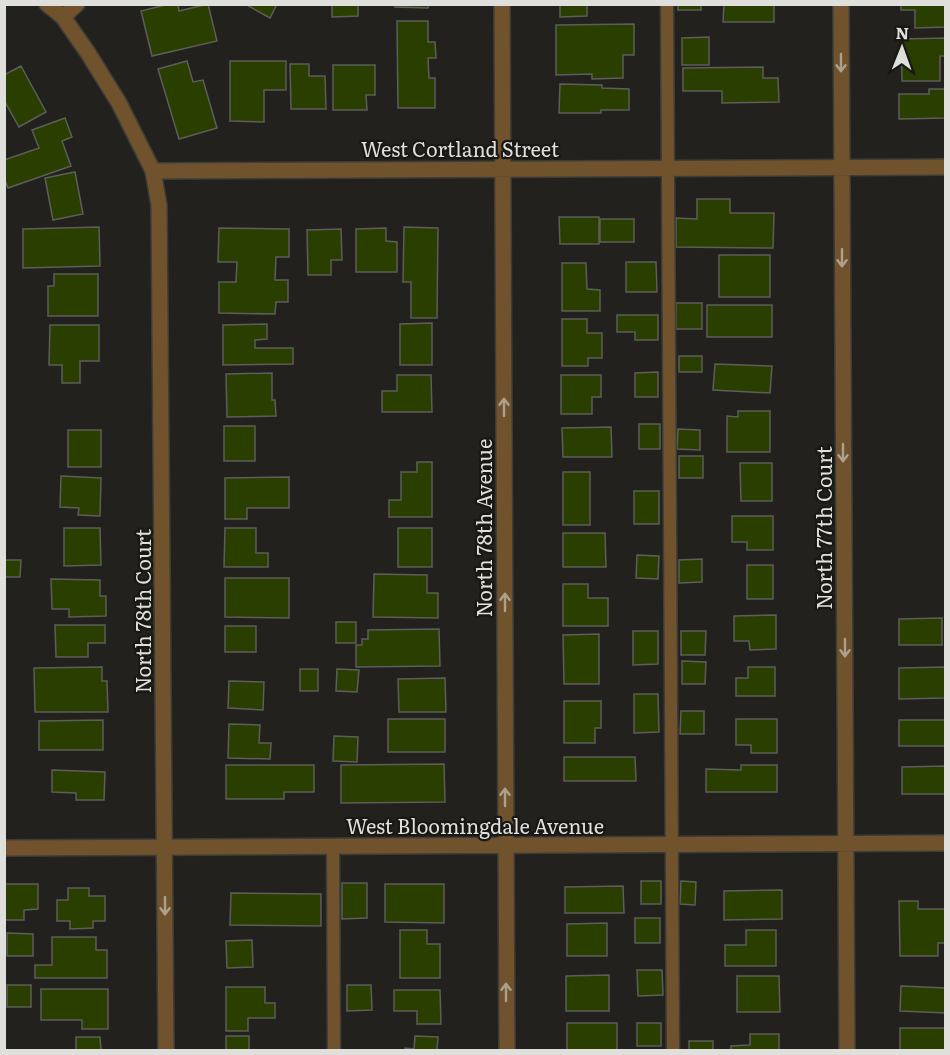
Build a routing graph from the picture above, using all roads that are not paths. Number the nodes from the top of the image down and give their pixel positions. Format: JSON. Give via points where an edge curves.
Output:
{"nodes":[{"id":1,"x":47,"y":4,"type":"edge"},
{"id":2,"x":77,"y":4,"type":"edge"},
{"id":3,"x":502,"y":4,"type":"edge"},
{"id":4,"x":667,"y":4,"type":"edge"},
{"id":5,"x":840,"y":4,"type":"edge"},
{"id":6,"x":63,"y":17,"type":"junction"},
{"id":7,"x":841,"y":167,"type":"junction"},
{"id":8,"x":945,"y":167,"type":"edge"},
{"id":9,"x":669,"y":168,"type":"junction"},
{"id":10,"x":503,"y":169,"type":"junction"},
{"id":11,"x":153,"y":171,"type":"junction"},
{"id":12,"x":945,"y":843,"type":"edge"},
{"id":13,"x":846,"y":844,"type":"junction"},
{"id":14,"x":670,"y":845,"type":"junction"},
{"id":15,"x":333,"y":846,"type":"junction"},
{"id":16,"x":506,"y":846,"type":"junction"},
{"id":17,"x":165,"y":847,"type":"junction"},
{"id":18,"x":4,"y":848,"type":"edge"},
{"id":19,"x":166,"y":1050,"type":"edge"},
{"id":20,"x":334,"y":1050,"type":"edge"},
{"id":21,"x":507,"y":1050,"type":"edge"},
{"id":22,"x":673,"y":1050,"type":"edge"},
{"id":23,"x":847,"y":1050,"type":"edge"}],
"edges":[{"from":1,"to":6,"type":"street"},
{"from":2,"to":6,"type":"street"},
{"from":3,"to":10,"type":"street","name":"North 78th Avenue"},
{"from":4,"to":9,"type":"lane"},
{"from":5,"to":7,"type":"street","name":"North 77th Court","one_way":true},
{"from":6,"to":11,"type":"street","via":[[118,103]]},
{"from":7,"to":8,"type":"street","name":"West Cortland Street"},
{"from":7,"to":9,"type":"street","name":"West Cortland Street"},
{"from":7,"to":13,"type":"street","name":"North 77th Court","one_way":true},
{"from":9,"to":10,"type":"street","name":"West Cortland Street"},
{"from":9,"to":14,"type":"lane"},
{"from":10,"to":11,"type":"street","name":"West Cortland Street"},
{"from":16,"to":10,"type":"street","name":"North 78th Avenue","one_way":true},
{"from":11,"to":17,"type":"street","name":"North 78th Court","via":[[159,205]]},
{"from":12,"to":13,"type":"street","name":"West Bloomingdale Avenue"},
{"from":13,"to":14,"type":"street","name":"West Bloomingdale Avenue"},
{"from":13,"to":23,"type":"street","name":"North 77th Court"},
{"from":14,"to":16,"type":"street","name":"West Bloomingdale Avenue"},
{"from":14,"to":22,"type":"lane"},
{"from":15,"to":16,"type":"street","name":"West Bloomingdale Avenue"},
{"from":15,"to":17,"type":"street","name":"West Bloomingdale Avenue"},
{"from":15,"to":20,"type":"lane"},
{"from":21,"to":16,"type":"street","name":"North 78th Avenue","one_way":true},
{"from":17,"to":18,"type":"street","name":"West Bloomingdale Avenue"},
{"from":17,"to":19,"type":"street","name":"North 78th Court","one_way":true}]}
